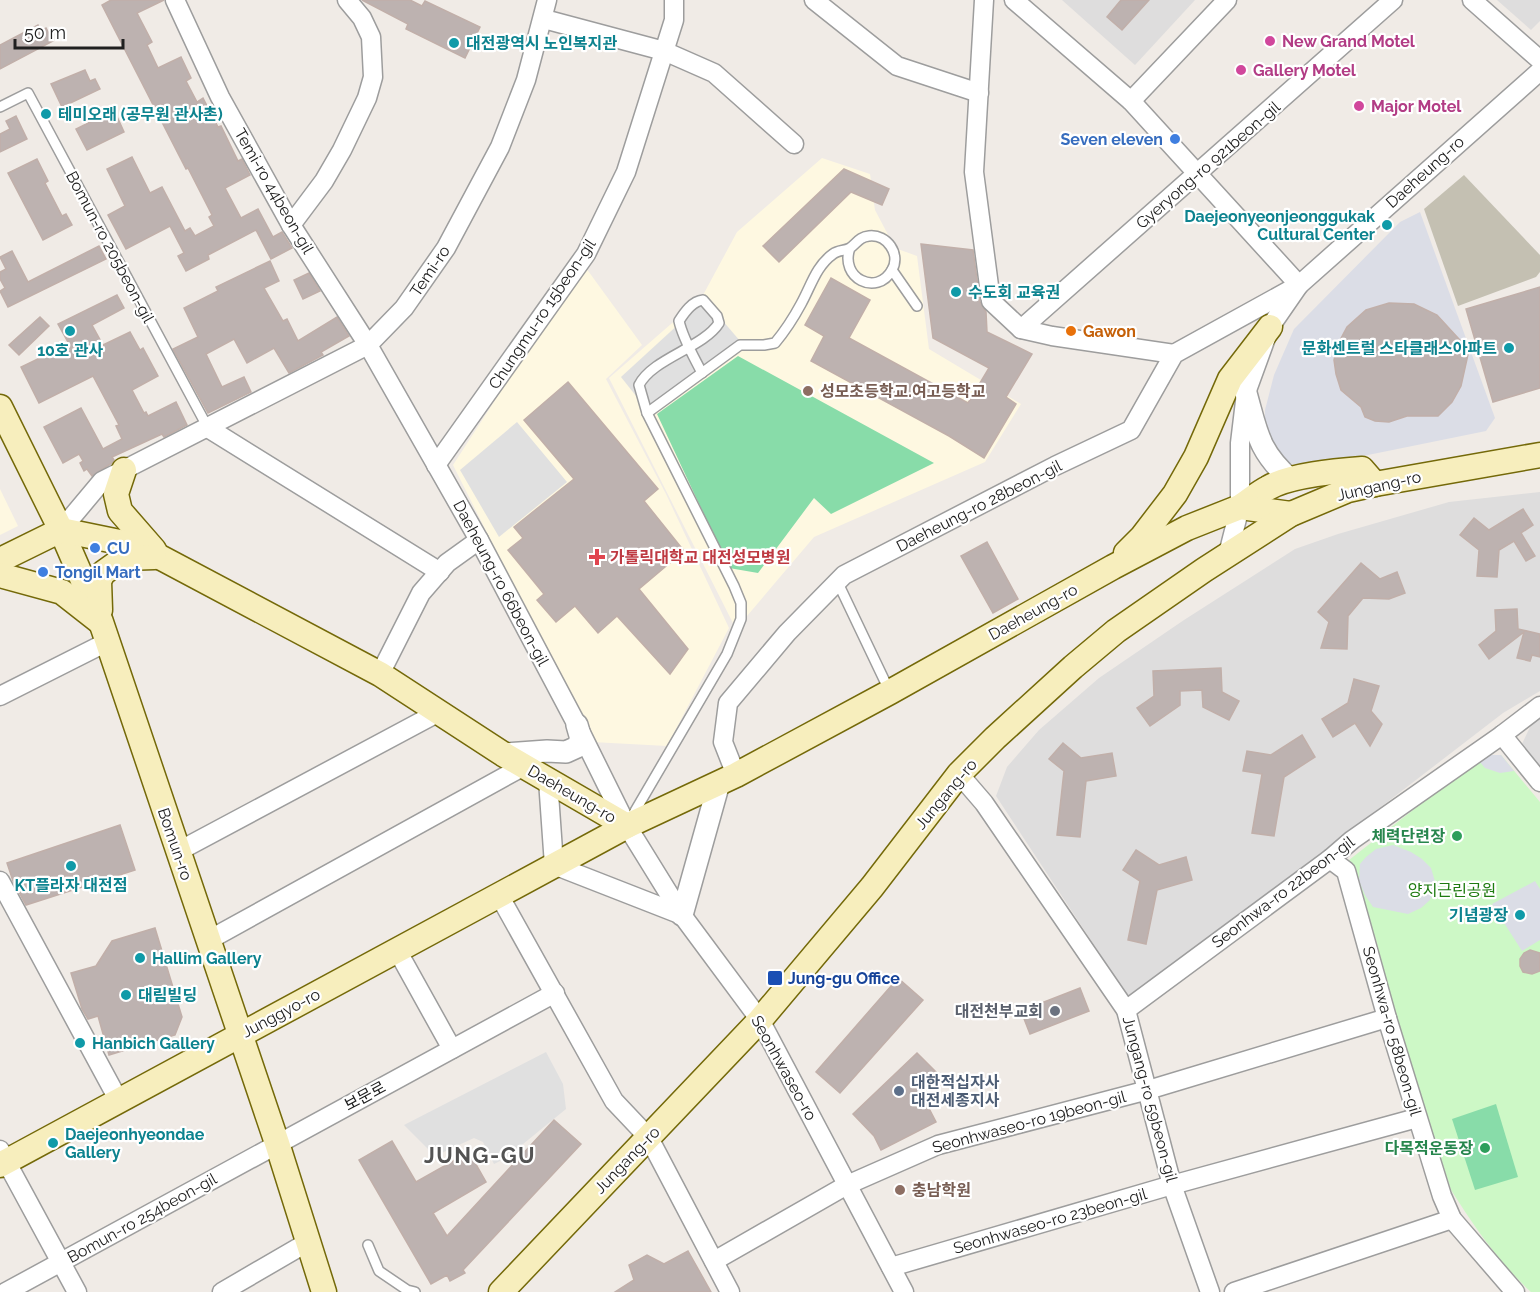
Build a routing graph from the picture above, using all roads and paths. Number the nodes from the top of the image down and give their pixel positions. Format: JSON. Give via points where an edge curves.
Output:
{"nodes":[{"id":1,"x":175,"y":0,"type":"edge"},
{"id":2,"x":347,"y":0,"type":"edge"},
{"id":3,"x":547,"y":0,"type":"edge"},
{"id":4,"x":674,"y":0,"type":"edge"},
{"id":5,"x":814,"y":0,"type":"edge"},
{"id":6,"x":984,"y":0,"type":"edge"},
{"id":7,"x":1014,"y":0,"type":"edge"},
{"id":8,"x":1227,"y":0,"type":"edge"},
{"id":9,"x":1394,"y":0,"type":"edge"},
{"id":10,"x":1472,"y":0,"type":"edge"},
{"id":11,"x":544,"y":19,"type":"junction"},
{"id":12,"x":664,"y":51,"type":"junction"},
{"id":13,"x":1540,"y":60,"type":"edge"},
{"id":14,"x":1540,"y":71,"type":"edge"},
{"id":15,"x":979,"y":93,"type":"junction"},
{"id":16,"x":1131,"y":101,"type":"junction"},
{"id":17,"x":0,"y":108,"type":"edge"},
{"id":18,"x":794,"y":144,"type":"dead end"},
{"id":19,"x":1198,"y":174,"type":"junction"},
{"id":20,"x":291,"y":225,"type":"junction"},
{"id":21,"x":850,"y":248,"type":"junction"},
{"id":22,"x":892,"y":270,"type":"junction"},
{"id":23,"x":1299,"y":285,"type":"junction"},
{"id":24,"x":917,"y":306,"type":"dead end"},
{"id":25,"x":1270,"y":327,"type":"junction"},
{"id":26,"x":1021,"y":329,"type":"junction"},
{"id":27,"x":368,"y":345,"type":"junction"},
{"id":28,"x":689,"y":346,"type":"junction"},
{"id":29,"x":1174,"y":354,"type":"junction"},
{"id":30,"x":702,"y":373,"type":"junction"},
{"id":31,"x":1246,"y":393,"type":"junction"},
{"id":32,"x":0,"y":407,"type":"edge"},
{"id":33,"x":647,"y":413,"type":"junction"},
{"id":34,"x":208,"y":428,"type":"junction"},
{"id":35,"x":1540,"y":455,"type":"edge"},
{"id":36,"x":436,"y":465,"type":"junction"},
{"id":37,"x":124,"y":470,"type":"junction"},
{"id":38,"x":1291,"y":480,"type":"junction"},
{"id":39,"x":1375,"y":484,"type":"junction"},
{"id":40,"x":1240,"y":507,"type":"junction"},
{"id":41,"x":1291,"y":514,"type":"junction"},
{"id":42,"x":61,"y":530,"type":"junction"},
{"id":43,"x":479,"y":540,"type":"junction"},
{"id":44,"x":1228,"y":554,"type":"junction"},
{"id":45,"x":159,"y":557,"type":"junction"},
{"id":46,"x":0,"y":560,"type":"edge"},
{"id":47,"x":1113,"y":567,"type":"junction"},
{"id":48,"x":440,"y":572,"type":"junction"},
{"id":49,"x":0,"y":575,"type":"edge"},
{"id":50,"x":837,"y":582,"type":"junction"},
{"id":51,"x":104,"y":632,"type":"junction"},
{"id":52,"x":380,"y":674,"type":"junction"},
{"id":53,"x":891,"y":692,"type":"junction"},
{"id":54,"x":0,"y":696,"type":"edge"},
{"id":55,"x":1540,"y":706,"type":"edge"},
{"id":56,"x":439,"y":712,"type":"junction"},
{"id":57,"x":577,"y":725,"type":"junction"},
{"id":58,"x":1502,"y":735,"type":"junction"},
{"id":59,"x":503,"y":754,"type":"junction"},
{"id":60,"x":524,"y":766,"type":"junction"},
{"id":61,"x":959,"y":774,"type":"junction"},
{"id":62,"x":728,"y":779,"type":"junction"},
{"id":63,"x":548,"y":780,"type":"junction"},
{"id":64,"x":1540,"y":782,"type":"edge"},
{"id":65,"x":627,"y":826,"type":"junction"},
{"id":66,"x":177,"y":852,"type":"junction"},
{"id":67,"x":1330,"y":859,"type":"junction"},
{"id":68,"x":554,"y":865,"type":"junction"},
{"id":69,"x":0,"y":881,"type":"edge"},
{"id":70,"x":499,"y":895,"type":"junction"},
{"id":71,"x":682,"y":915,"type":"junction"},
{"id":72,"x":207,"y":941,"type":"junction"},
{"id":73,"x":397,"y":950,"type":"junction"},
{"id":74,"x":555,"y":993,"type":"junction"},
{"id":75,"x":1126,"y":1010,"type":"junction"},
{"id":76,"x":1387,"y":1018,"type":"junction"},
{"id":77,"x":760,"y":1020,"type":"junction"},
{"id":78,"x":240,"y":1035,"type":"junction"},
{"id":79,"x":452,"y":1048,"type":"junction"},
{"id":80,"x":1148,"y":1090,"type":"junction"},
{"id":81,"x":119,"y":1101,"type":"junction"},
{"id":82,"x":1417,"y":1118,"type":"junction"},
{"id":83,"x":649,"y":1138,"type":"junction"},
{"id":84,"x":277,"y":1143,"type":"junction"},
{"id":85,"x":2,"y":1159,"type":"edge"},
{"id":86,"x":847,"y":1185,"type":"junction"},
{"id":87,"x":1172,"y":1185,"type":"junction"},
{"id":88,"x":1452,"y":1219,"type":"junction"},
{"id":89,"x":308,"y":1242,"type":"junction"},
{"id":90,"x":368,"y":1245,"type":"dead end"},
{"id":91,"x":714,"y":1261,"type":"junction"},
{"id":92,"x":61,"y":1262,"type":"junction"},
{"id":93,"x":891,"y":1267,"type":"junction"},
{"id":94,"x":1511,"y":1291,"type":"edge"},
{"id":95,"x":6,"y":1292,"type":"edge"},
{"id":96,"x":77,"y":1292,"type":"edge"},
{"id":97,"x":222,"y":1292,"type":"edge"},
{"id":98,"x":324,"y":1292,"type":"edge"},
{"id":99,"x":415,"y":1292,"type":"edge"},
{"id":100,"x":501,"y":1292,"type":"edge"},
{"id":101,"x":730,"y":1292,"type":"edge"},
{"id":102,"x":904,"y":1292,"type":"edge"},
{"id":103,"x":1210,"y":1292,"type":"edge"},
{"id":104,"x":1234,"y":1292,"type":"edge"}],
"edges":[{"from":1,"to":20,"type":"street","name":"Temi-ro 44beon-gil","via":[[220,97]]},
{"from":2,"to":20,"type":"street","via":[[371,37],[373,77],[342,150]]},
{"from":3,"to":11,"type":"street","name":"Temi-ro"},
{"from":4,"to":12,"type":"street","name":"Chungmu-ro 15beon-gil","via":[[674,20]]},
{"from":5,"to":15,"type":"street","via":[[897,66]]},
{"from":6,"to":15,"type":"street"},
{"from":7,"to":16,"type":"street"},
{"from":8,"to":16,"type":"street"},
{"from":9,"to":19,"type":"street","name":"Gyeryong-ro 921beon-gil"},
{"from":10,"to":13,"type":"street"},
{"from":11,"to":12,"type":"street"},
{"from":11,"to":27,"type":"street","name":"Temi-ro","via":[[500,147],[472,202],[404,308]]},
{"from":12,"to":18,"type":"street","via":[[714,73]]},
{"from":12,"to":36,"type":"street","name":"Chungmu-ro 15beon-gil","via":[[626,172],[586,254]]},
{"from":14,"to":23,"type":"street","name":"Daeheung-ro"},
{"from":15,"to":26,"type":"street","via":[[974,172],[991,302]]},
{"from":16,"to":19,"type":"street"},
{"from":17,"to":34,"type":"lane","name":"Bomun-ro 205beon-gil","via":[[28,93]]},
{"from":19,"to":23,"type":"street"},
{"from":19,"to":26,"type":"street","name":"Gyeryong-ro 921beon-gil"},
{"from":20,"to":27,"type":"street","name":"Temi-ro 44beon-gil"},
{"from":21,"to":22,"type":"lane","via":[[849,267],[857,278],[876,282]]},
{"from":21,"to":22,"type":"lane","via":[[866,236],[885,240],[894,251]]},
{"from":21,"to":30,"type":"lane","via":[[834,252],[819,267],[776,343],[740,345]]},
{"from":22,"to":24,"type":"lane"},
{"from":23,"to":25,"type":"street","name":"Daeheung-ro"},
{"from":23,"to":29,"type":"street"},
{"from":25,"to":31,"type":"street","name":"Daeheung-ro"},
{"from":25,"to":47,"type":"main road","via":[[1230,379],[1175,494]]},
{"from":26,"to":29,"type":"street"},
{"from":27,"to":34,"type":"street","name":"Temi-ro"},
{"from":27,"to":36,"type":"street","name":"Daeheung-ro 66beon-gil"},
{"from":28,"to":28,"type":"lane","via":[[679,321],[684,312],[703,300],[719,323]]},
{"from":28,"to":30,"type":"lane"},
{"from":28,"to":33,"type":"lane","via":[[644,376],[639,385]]},
{"from":29,"to":50,"type":"street","name":"Daeheung-ro 28beon-gil","via":[[1131,430],[844,575]]},
{"from":30,"to":33,"type":"lane"},
{"from":31,"to":38,"type":"street","via":[[1260,444]]},
{"from":31,"to":40,"type":"street","name":"Daeheung-ro","via":[[1240,443]]},
{"from":32,"to":42,"type":"main road","name":"Bomun-ro"},
{"from":33,"to":65,"type":"lane","via":[[734,586],[741,603],[741,619],[727,654]]},
{"from":34,"to":37,"type":"street","name":"Temi-ro"},
{"from":34,"to":48,"type":"street"},
{"from":35,"to":39,"type":"main road","name":"Jungang-ro"},
{"from":36,"to":43,"type":"street","name":"Daeheung-ro 66beon-gil"},
{"from":37,"to":42,"type":"street","name":"Temi-ro","via":[[102,481]]},
{"from":37,"to":45,"type":"main road","via":[[116,494],[120,511]]},
{"from":38,"to":39,"type":"main road","via":[[1362,469]]},
{"from":38,"to":40,"type":"main road","via":[[1270,486]]},
{"from":39,"to":41,"type":"main road","name":"Jungang-ro","via":[[1348,490]]},
{"from":40,"to":41,"type":"main road","name":"Daeheung-ro"},
{"from":40,"to":44,"type":"street"},
{"from":40,"to":47,"type":"main road","name":"Daeheung-ro","via":[[1187,528]]},
{"from":41,"to":44,"type":"main road","name":"Jungang-ro"},
{"from":42,"to":45,"type":"main road","name":"Daeheung-ro","via":[[139,546]]},
{"from":42,"to":46,"type":"main road"},
{"from":42,"to":51,"type":"main road","name":"Bomun-ro"},
{"from":43,"to":48,"type":"street"},
{"from":43,"to":57,"type":"street","name":"Daeheung-ro 66beon-gil"},
{"from":44,"to":61,"type":"main road","name":"Jungang-ro","via":[[1116,631]]},
{"from":45,"to":51,"type":"main road","via":[[124,558],[103,573],[99,581]]},
{"from":45,"to":52,"type":"main road","name":"Daeheung-ro"},
{"from":47,"to":53,"type":"main road","name":"Daeheung-ro"},
{"from":48,"to":52,"type":"street","via":[[421,593]]},
{"from":49,"to":51,"type":"main road","via":[[62,592]]},
{"from":50,"to":53,"type":"lane"},
{"from":50,"to":62,"type":"street","name":"Daeheung-ro 28beon-gil","via":[[787,633],[728,703],[723,742]]},
{"from":51,"to":54,"type":"street"},
{"from":51,"to":66,"type":"main road","name":"Bomun-ro"},
{"from":52,"to":56,"type":"main road","name":"Daeheung-ro"},
{"from":53,"to":62,"type":"main road","name":"Daeheung-ro"},
{"from":55,"to":58,"type":"street","name":"Seonhwa-ro 22beon-gil"},
{"from":56,"to":59,"type":"main road","name":"Daeheung-ro"},
{"from":56,"to":66,"type":"street"},
{"from":57,"to":59,"type":"street","via":[[581,739],[577,747],[566,752]]},
{"from":57,"to":65,"type":"street","name":"Daeheung-ro 66beon-gil"},
{"from":58,"to":64,"type":"street"},
{"from":58,"to":67,"type":"street","name":"Seonhwa-ro 22beon-gil"},
{"from":59,"to":60,"type":"main road","name":"Daeheung-ro"},
{"from":60,"to":63,"type":"main road","name":"Daeheung-ro"},
{"from":60,"to":72,"type":"street"},
{"from":61,"to":75,"type":"street","name":"Jungang-ro 59beon-gil","via":[[984,803]]},
{"from":61,"to":77,"type":"main road","name":"Jungang-ro","via":[[872,887]]},
{"from":62,"to":65,"type":"main road","name":"Daeheung-ro"},
{"from":62,"to":71,"type":"street"},
{"from":63,"to":65,"type":"main road","name":"Daeheung-ro"},
{"from":63,"to":68,"type":"street"},
{"from":65,"to":68,"type":"main road","name":"Junggyo-ro"},
{"from":65,"to":71,"type":"street","name":"Seonhwaseo-ro"},
{"from":66,"to":72,"type":"main road","name":"Bomun-ro"},
{"from":67,"to":75,"type":"street","name":"Seonhwa-ro 22beon-gil"},
{"from":67,"to":76,"type":"street","name":"Seonhwa-ro 58beon-gil","via":[[1346,871]]},
{"from":68,"to":70,"type":"main road","name":"Junggyo-ro"},
{"from":68,"to":71,"type":"street"},
{"from":69,"to":81,"type":"street"},
{"from":70,"to":73,"type":"main road","name":"Junggyo-ro"},
{"from":70,"to":74,"type":"street"},
{"from":71,"to":77,"type":"street","name":"Seonhwaseo-ro"},
{"from":72,"to":78,"type":"main road","name":"Bomun-ro"},
{"from":73,"to":78,"type":"main road","name":"Junggyo-ro"},
{"from":73,"to":79,"type":"street"},
{"from":74,"to":79,"type":"street","name":"보문로"},
{"from":74,"to":83,"type":"street","via":[[614,1101]]},
{"from":75,"to":80,"type":"street","name":"Jungang-ro 59beon-gil"},
{"from":76,"to":80,"type":"street","name":"Seonhwaseo-ro 19beon-gil"},
{"from":76,"to":82,"type":"street","name":"Seonhwa-ro 58beon-gil"},
{"from":77,"to":83,"type":"main road","name":"Jungang-ro"},
{"from":77,"to":86,"type":"street","name":"Seonhwaseo-ro"},
{"from":78,"to":81,"type":"main road","name":"Junggyo-ro"},
{"from":78,"to":84,"type":"main road","name":"Bomun-ro"},
{"from":79,"to":84,"type":"street","name":"보문로"},
{"from":80,"to":86,"type":"street","name":"Seonhwaseo-ro 19beon-gil","via":[[938,1145]]},
{"from":80,"to":87,"type":"street","name":"Jungang-ro 59beon-gil"},
{"from":81,"to":85,"type":"main road","name":"Junggyo-ro"},
{"from":82,"to":87,"type":"street","name":"Seonhwaseo-ro 23beon-gil"},
{"from":82,"to":88,"type":"street","name":"Seonhwa-ro 58beon-gil"},
{"from":83,"to":91,"type":"street"},
{"from":83,"to":100,"type":"main road","name":"Jungang-ro"},
{"from":84,"to":89,"type":"main road","name":"Bomun-ro"},
{"from":84,"to":92,"type":"street","name":"Bomun-ro 254beon-gil"},
{"from":85,"to":92,"type":"street"},
{"from":86,"to":91,"type":"street","name":"Seonhwaseo-ro 19beon-gil"},
{"from":86,"to":93,"type":"street","name":"Seonhwaseo-ro"},
{"from":87,"to":93,"type":"street","name":"Seonhwaseo-ro 23beon-gil"},
{"from":87,"to":103,"type":"street","name":"Jungang-ro 59beon-gil"},
{"from":88,"to":94,"type":"street","name":"Seonhwa-ro 58beon-gil"},
{"from":88,"to":104,"type":"street"},
{"from":89,"to":97,"type":"street"},
{"from":89,"to":98,"type":"main road","name":"Bomun-ro"},
{"from":90,"to":99,"type":"lane","via":[[379,1271]]},
{"from":91,"to":101,"type":"street"},
{"from":92,"to":95,"type":"street","name":"Bomun-ro 254beon-gil"},
{"from":92,"to":96,"type":"street"},
{"from":93,"to":102,"type":"street","name":"Seonhwaseo-ro"}]}
